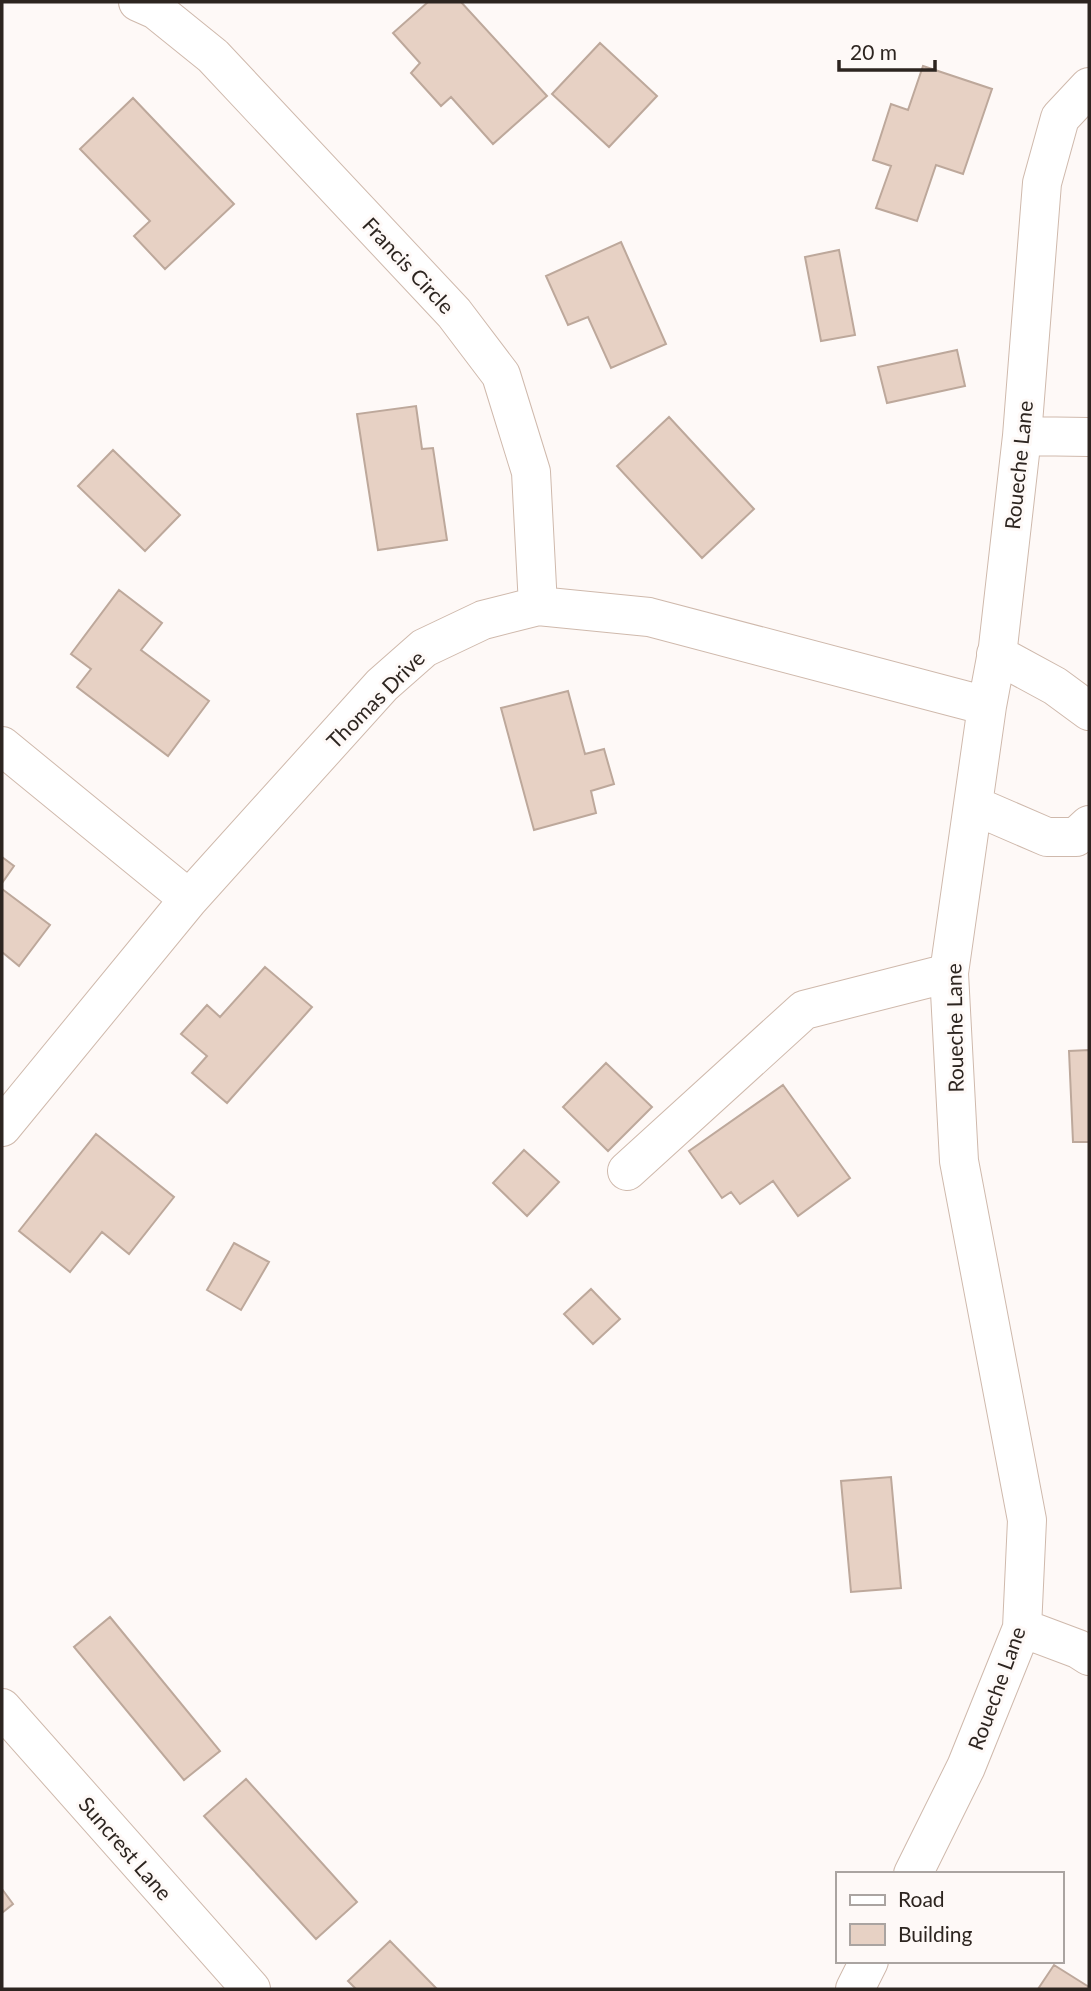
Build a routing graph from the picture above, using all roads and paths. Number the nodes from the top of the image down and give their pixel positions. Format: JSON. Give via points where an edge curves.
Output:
{"nodes":[{"id":1,"x":138,"y":2,"type":"edge"},
{"id":2,"x":1089,"y":87,"type":"edge"},
{"id":3,"x":1022,"y":436,"type":"junction"},
{"id":4,"x":1089,"y":437,"type":"edge"},
{"id":5,"x":538,"y":606,"type":"junction"},
{"id":6,"x":996,"y":653,"type":"junction"},
{"id":7,"x":986,"y":706,"type":"junction"},
{"id":8,"x":1088,"y":716,"type":"edge"},
{"id":9,"x":2,"y":746,"type":"edge"},
{"id":10,"x":973,"y":805,"type":"junction"},
{"id":11,"x":1089,"y":825,"type":"edge"},
{"id":12,"x":189,"y":899,"type":"junction"},
{"id":13,"x":949,"y":973,"type":"junction"},
{"id":14,"x":2,"y":1127,"type":"edge"},
{"id":15,"x":627,"y":1171,"type":"dead end"},
{"id":16,"x":1022,"y":1628,"type":"junction"},
{"id":17,"x":1089,"y":1656,"type":"edge"},
{"id":18,"x":2,"y":1708,"type":"edge"},
{"id":19,"x":914,"y":1872,"type":"edge"},
{"id":20,"x":868,"y":1963,"type":"edge"},
{"id":21,"x":251,"y":1989,"type":"edge"},
{"id":22,"x":855,"y":1989,"type":"edge"}],
"edges":[{"from":1,"to":5,"type":"street","name":"Francis Circle","via":[[156,9],[213,56],[454,313],[501,375],[531,472]]},
{"from":2,"to":3,"type":"street","name":"Roueche Lane","via":[[1060,118],[1042,183]]},
{"from":3,"to":4,"type":"street"},
{"from":3,"to":6,"type":"street","name":"Roueche Lane"},
{"from":5,"to":7,"type":"street","name":"Thomas Drive","via":[[649,617]]},
{"from":5,"to":12,"type":"street","name":"Thomas Drive","via":[[483,620],[424,648],[382,685]]},
{"from":6,"to":7,"type":"street","name":"Roueche Lane"},
{"from":6,"to":8,"type":"street","via":[[1055,686]]},
{"from":7,"to":10,"type":"street","name":"Roueche Lane"},
{"from":9,"to":12,"type":"street"},
{"from":10,"to":11,"type":"street","via":[[1047,837],[1076,837]]},
{"from":10,"to":13,"type":"street","name":"Roueche Lane"},
{"from":12,"to":14,"type":"street","name":"Thomas Drive"},
{"from":13,"to":15,"type":"street","via":[[804,1010]]},
{"from":13,"to":16,"type":"street","name":"Roueche Lane","via":[[959,1161],[1027,1520]]},
{"from":16,"to":17,"type":"street"},
{"from":16,"to":19,"type":"street","name":"Roueche Lane","via":[[966,1767]]},
{"from":18,"to":21,"type":"street","name":"Suncrest Lane"},
{"from":20,"to":22,"type":"street"}]}
